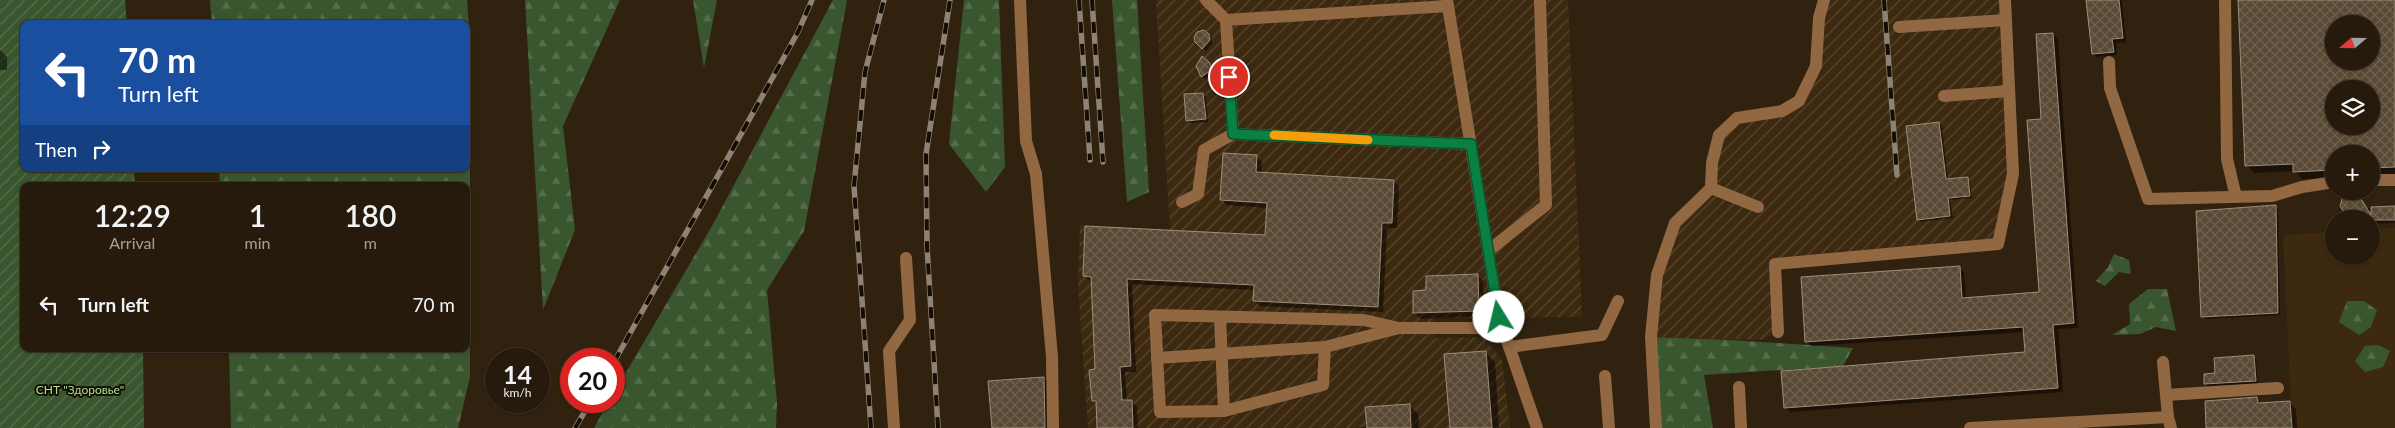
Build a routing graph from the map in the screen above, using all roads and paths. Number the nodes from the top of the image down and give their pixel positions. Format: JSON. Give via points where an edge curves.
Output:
{"nodes":[{"id":1,"x":1020,"y":0,"type":"edge"},
{"id":2,"x":1206,"y":0,"type":"edge"},
{"id":3,"x":1540,"y":0,"type":"edge"},
{"id":4,"x":1824,"y":0,"type":"edge"},
{"id":5,"x":2005,"y":0,"type":"edge"},
{"id":6,"x":2225,"y":0,"type":"edge"},
{"id":7,"x":1448,"y":3,"type":"edge"},
{"id":8,"x":1226,"y":20,"type":"junction"},
{"id":9,"x":2006,"y":20,"type":"junction"},
{"id":10,"x":1899,"y":27,"type":"dead end"},
{"id":11,"x":2109,"y":62,"type":"dead end"},
{"id":12,"x":2009,"y":91,"type":"junction"},
{"id":13,"x":1944,"y":96,"type":"dead end"},
{"id":14,"x":1233,"y":134,"type":"junction"},
{"id":15,"x":1471,"y":144,"type":"junction"},
{"id":16,"x":2380,"y":180,"type":"edge"},
{"id":17,"x":2395,"y":180,"type":"edge"},
{"id":18,"x":2325,"y":183,"type":"edge"},
{"id":19,"x":1711,"y":188,"type":"junction"},
{"id":20,"x":2236,"y":197,"type":"junction"},
{"id":21,"x":1182,"y":202,"type":"dead end"},
{"id":22,"x":1758,"y":207,"type":"dead end"},
{"id":23,"x":1488,"y":251,"type":"junction"},
{"id":24,"x":906,"y":258,"type":"dead end"},
{"id":25,"x":1618,"y":301,"type":"dead end"},
{"id":26,"x":1220,"y":317,"type":"junction"},
{"id":27,"x":1399,"y":328,"type":"junction"},
{"id":28,"x":1778,"y":332,"type":"dead end"},
{"id":29,"x":1507,"y":342,"type":"junction"},
{"id":30,"x":1325,"y":347,"type":"junction"},
{"id":31,"x":1221,"y":354,"type":"junction"},
{"id":32,"x":1157,"y":358,"type":"junction"},
{"id":33,"x":2163,"y":362,"type":"dead end"},
{"id":34,"x":1605,"y":376,"type":"dead end"},
{"id":35,"x":1740,"y":388,"type":"dead end"},
{"id":36,"x":2278,"y":388,"type":"dead end"},
{"id":37,"x":2166,"y":396,"type":"junction"},
{"id":38,"x":1224,"y":411,"type":"junction"},
{"id":39,"x":2170,"y":422,"type":"edge"},
{"id":40,"x":894,"y":428,"type":"edge"},
{"id":41,"x":1053,"y":428,"type":"edge"},
{"id":42,"x":1537,"y":428,"type":"edge"},
{"id":43,"x":1610,"y":428,"type":"edge"},
{"id":44,"x":1656,"y":428,"type":"edge"},
{"id":45,"x":1741,"y":428,"type":"edge"},
{"id":46,"x":1970,"y":428,"type":"edge"}],
"edges":[{"from":1,"to":41,"type":"street","via":[[1026,141],[1036,174],[1052,357]]},
{"from":2,"to":8,"type":"street"},
{"from":3,"to":23,"type":"street","via":[[1546,205]]},
{"from":4,"to":19,"type":"street","via":[[1819,18],[1816,66],[1799,102],[1782,111],[1737,118],[1719,135],[1712,163]]},
{"from":5,"to":9,"type":"street"},
{"from":6,"to":20,"type":"street","via":[[2227,159]]},
{"from":7,"to":8,"type":"street"},
{"from":7,"to":15,"type":"street"},
{"from":8,"to":14,"type":"street"},
{"from":9,"to":10,"type":"street"},
{"from":9,"to":12,"type":"street"},
{"from":11,"to":20,"type":"street","via":[[2110,88],[2148,199]]},
{"from":12,"to":13,"type":"street"},
{"from":12,"to":28,"type":"street","via":[[2012,174],[1998,244],[1775,264]]},
{"from":14,"to":15,"type":"street"},
{"from":14,"to":21,"type":"street","via":[[1204,150],[1198,194]]},
{"from":15,"to":23,"type":"street"},
{"from":16,"to":17,"type":"street"},
{"from":18,"to":20,"type":"street","via":[[2272,196]]},
{"from":19,"to":22,"type":"street"},
{"from":19,"to":44,"type":"street","via":[[1675,223],[1657,275],[1651,337]]},
{"from":23,"to":29,"type":"street","via":[[1499,317]]},
{"from":24,"to":40,"type":"street","via":[[910,320],[890,351]]},
{"from":25,"to":29,"type":"street","via":[[1602,335]]},
{"from":26,"to":27,"type":"street","via":[[1364,320]]},
{"from":26,"to":31,"type":"street"},
{"from":26,"to":32,"type":"street","via":[[1155,315]]},
{"from":27,"to":29,"type":"street","via":[[1490,328]]},
{"from":27,"to":30,"type":"street"},
{"from":29,"to":42,"type":"street"},
{"from":30,"to":31,"type":"street"},
{"from":30,"to":38,"type":"street","via":[[1323,385]]},
{"from":31,"to":32,"type":"street"},
{"from":31,"to":38,"type":"street"},
{"from":32,"to":38,"type":"street","via":[[1160,412]]},
{"from":33,"to":37,"type":"street"},
{"from":34,"to":43,"type":"street"},
{"from":35,"to":45,"type":"street"},
{"from":36,"to":37,"type":"street"},
{"from":37,"to":39,"type":"street"},
{"from":39,"to":46,"type":"street"}]}
